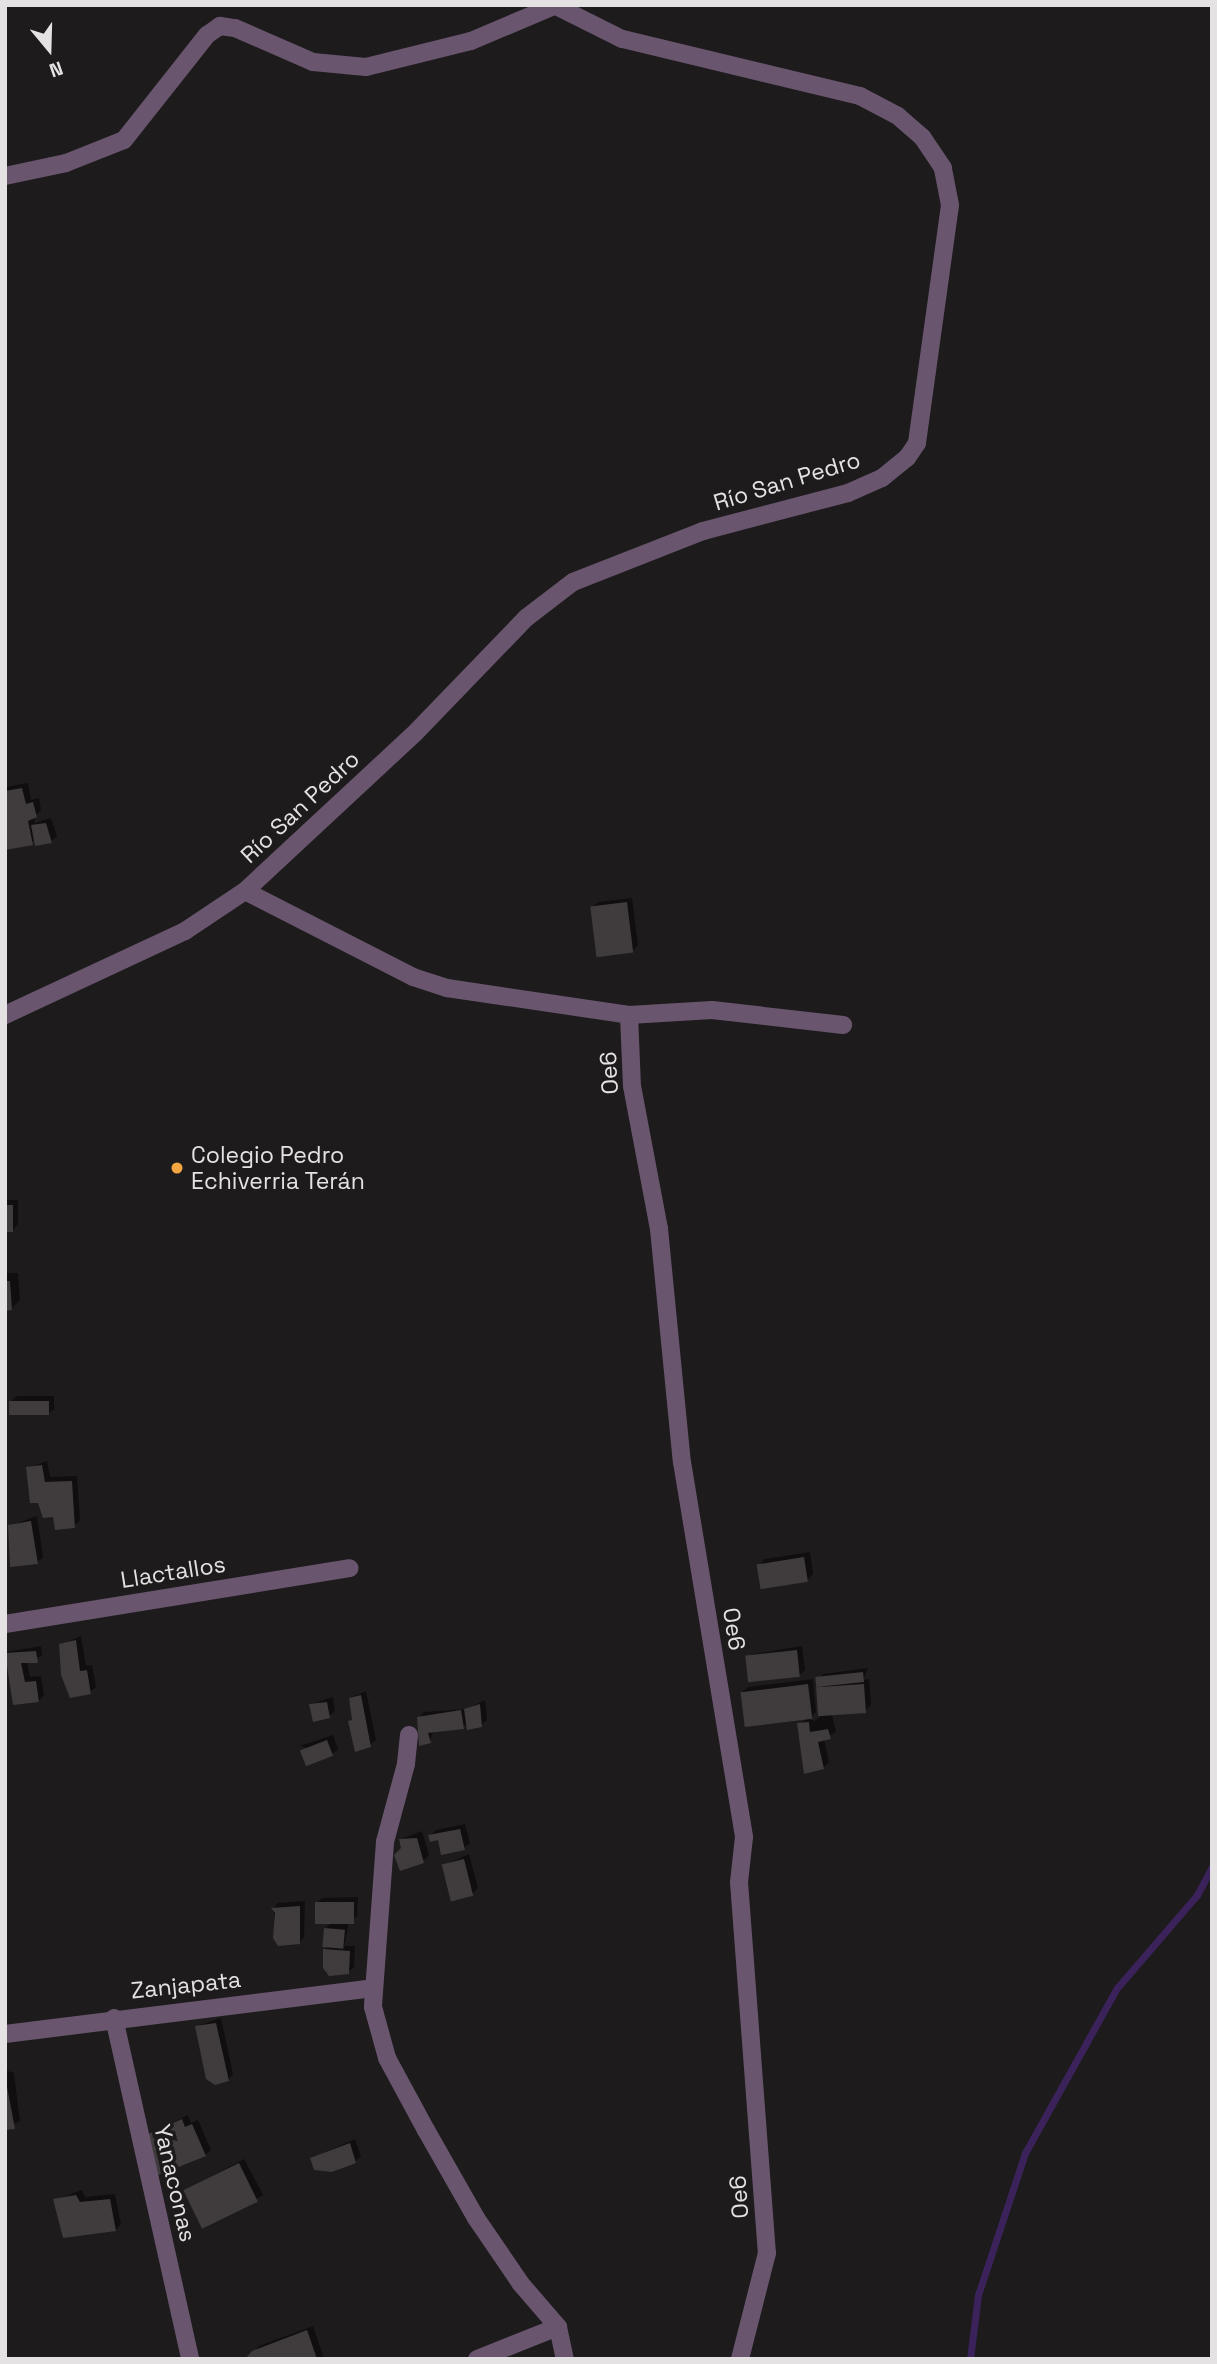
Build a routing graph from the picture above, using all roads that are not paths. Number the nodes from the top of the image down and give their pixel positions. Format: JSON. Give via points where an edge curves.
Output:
{"nodes":[{"id":1,"x":554,"y":6,"type":"edge"},
{"id":2,"x":5,"y":176,"type":"edge"},
{"id":3,"x":244,"y":891,"type":"junction"},
{"id":4,"x":5,"y":1015,"type":"edge"},
{"id":5,"x":629,"y":1015,"type":"junction"},
{"id":6,"x":843,"y":1025,"type":"dead end"},
{"id":7,"x":349,"y":1568,"type":"dead end"},
{"id":8,"x":5,"y":1624,"type":"edge"},
{"id":9,"x":409,"y":1735,"type":"dead end"},
{"id":10,"x":373,"y":1988,"type":"junction"},
{"id":11,"x":114,"y":2018,"type":"junction"},
{"id":12,"x":5,"y":2034,"type":"edge"},
{"id":13,"x":558,"y":2327,"type":"junction"},
{"id":14,"x":190,"y":2359,"type":"edge"},
{"id":15,"x":477,"y":2359,"type":"edge"},
{"id":16,"x":565,"y":2359,"type":"edge"},
{"id":17,"x":740,"y":2359,"type":"edge"}],
"edges":[{"from":1,"to":2,"type":"street","via":[[471,41],[366,67],[313,62],[235,28],[220,26],[207,35],[124,140],[66,163]]},
{"from":1,"to":3,"type":"street","name":"Río San Pedro","via":[[622,39],[860,96],[898,116],[922,137],[943,168],[950,205],[917,443],[907,458],[881,478],[848,493],[703,531],[573,582],[526,618],[416,732]]},
{"from":3,"to":4,"type":"street","name":"Río San Pedro","via":[[185,931]]},
{"from":3,"to":5,"type":"street","via":[[413,977],[447,988]]},
{"from":5,"to":6,"type":"street","via":[[712,1010]]},
{"from":5,"to":17,"type":"street","name":"Oe6","via":[[632,1086],[659,1229],[682,1462],[744,1837],[739,1882],[767,2253]]},
{"from":7,"to":8,"type":"street","name":"Llactallos"},
{"from":9,"to":10,"type":"street","via":[[385,1842]]},
{"from":10,"to":11,"type":"street","name":"Zanjapata"},
{"from":10,"to":13,"type":"street","via":[[373,2007],[387,2057],[426,2130],[476,2218],[521,2284]]},
{"from":11,"to":12,"type":"street","name":"Zanjapata"},
{"from":11,"to":14,"type":"street","name":"Yanaconas"},
{"from":13,"to":15,"type":"street"},
{"from":13,"to":16,"type":"street"}]}
